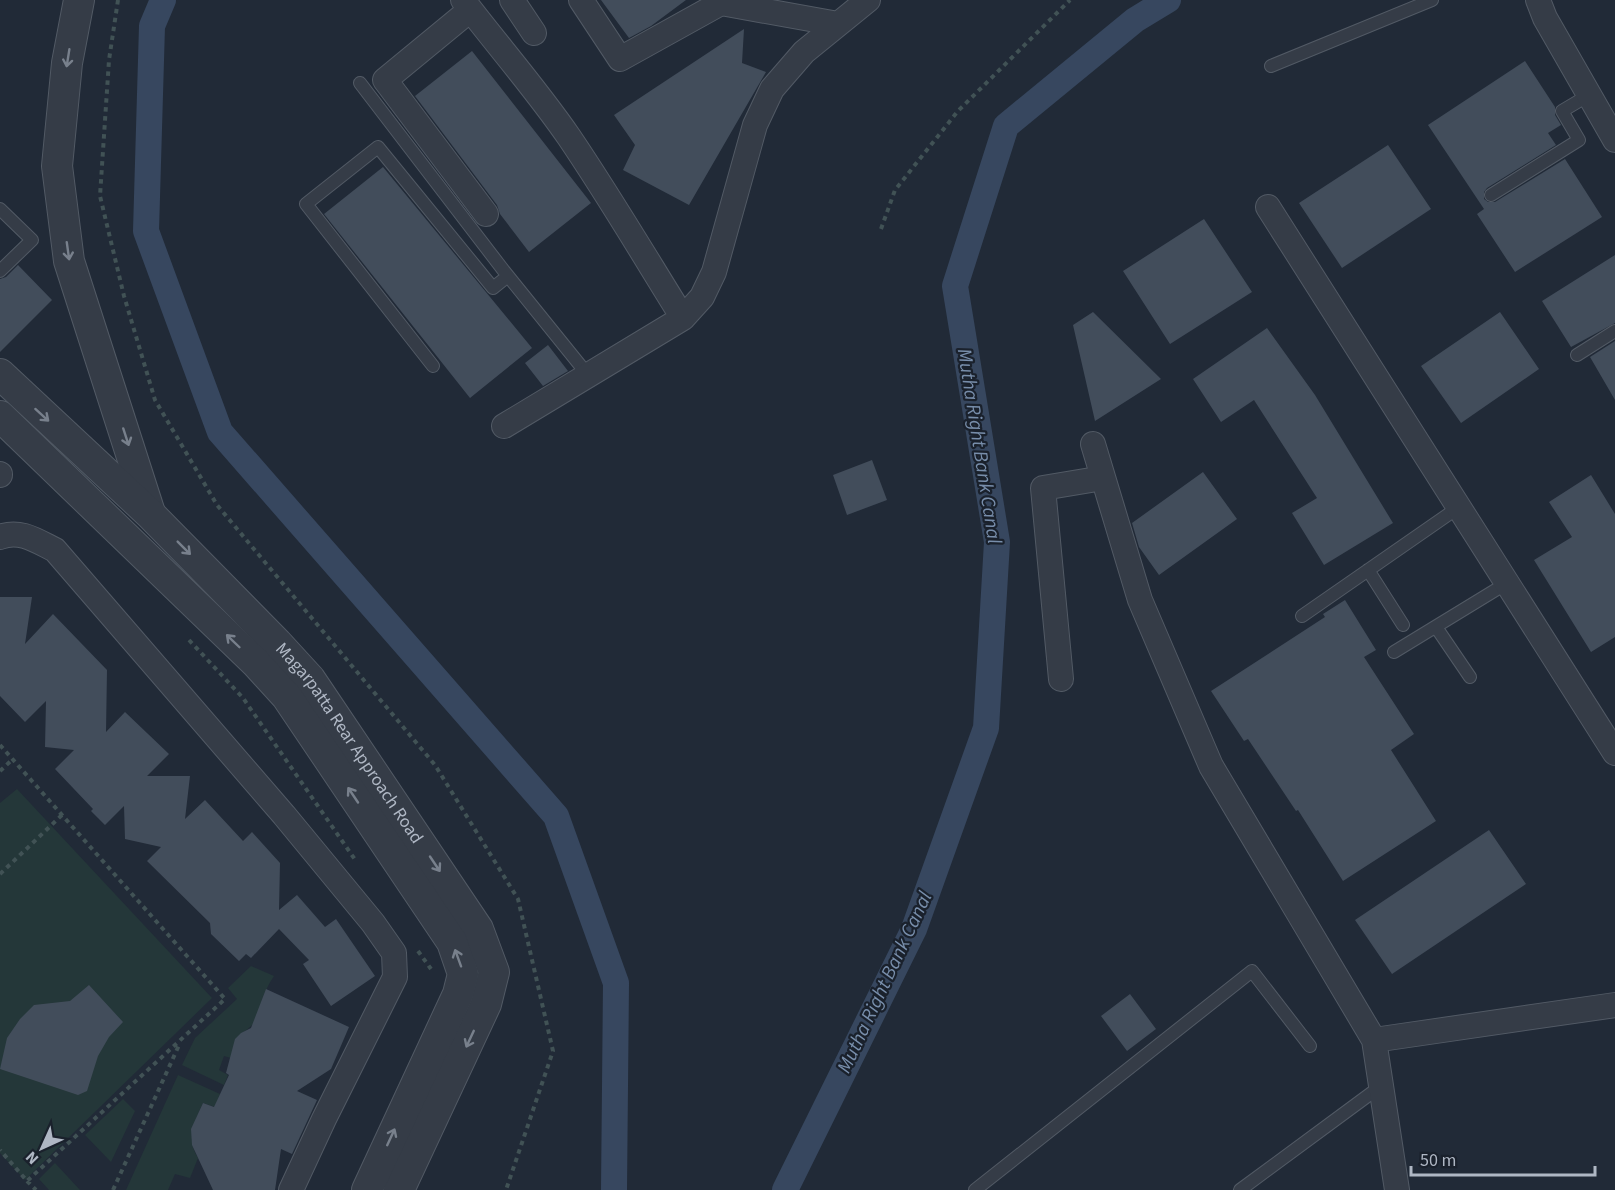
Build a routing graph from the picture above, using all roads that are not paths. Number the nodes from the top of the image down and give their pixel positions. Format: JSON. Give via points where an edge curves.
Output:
{"nodes":[{"id":1,"x":79,"y":0,"type":"edge"},
{"id":2,"x":512,"y":0,"type":"edge"},
{"id":3,"x":581,"y":0,"type":"edge"},
{"id":4,"x":868,"y":0,"type":"edge"},
{"id":5,"x":1432,"y":0,"type":"edge"},
{"id":6,"x":1538,"y":0,"type":"edge"},
{"id":7,"x":720,"y":2,"type":"edge"},
{"id":8,"x":466,"y":5,"type":"edge"},
{"id":9,"x":838,"y":24,"type":"junction"},
{"id":10,"x":534,"y":33,"type":"dead end"},
{"id":11,"x":1271,"y":66,"type":"dead end"},
{"id":12,"x":360,"y":83,"type":"dead end"},
{"id":13,"x":1589,"y":95,"type":"junction"},
{"id":14,"x":1615,"y":140,"type":"edge"},
{"id":15,"x":1491,"y":195,"type":"dead end"},
{"id":16,"x":1268,"y":207,"type":"dead end"},
{"id":17,"x":0,"y":209,"type":"edge"},
{"id":18,"x":486,"y":214,"type":"dead end"},
{"id":19,"x":0,"y":271,"type":"edge"},
{"id":20,"x":508,"y":276,"type":"junction"},
{"id":21,"x":682,"y":318,"type":"junction"},
{"id":22,"x":1615,"y":331,"type":"edge"},
{"id":23,"x":1577,"y":356,"type":"dead end"},
{"id":24,"x":433,"y":366,"type":"dead end"},
{"id":25,"x":0,"y":374,"type":"edge"},
{"id":26,"x":588,"y":375,"type":"junction"},
{"id":27,"x":0,"y":416,"type":"edge"},
{"id":28,"x":504,"y":426,"type":"dead end"},
{"id":29,"x":1093,"y":444,"type":"dead end"},
{"id":30,"x":1103,"y":478,"type":"junction"},
{"id":31,"x":1459,"y":507,"type":"junction"},
{"id":32,"x":150,"y":514,"type":"junction"},
{"id":33,"x":0,"y":537,"type":"edge"},
{"id":34,"x":152,"y":562,"type":"junction"},
{"id":35,"x":1368,"y":570,"type":"junction"},
{"id":36,"x":1508,"y":583,"type":"junction"},
{"id":37,"x":1302,"y":616,"type":"dead end"},
{"id":38,"x":1402,"y":624,"type":"dead end"},
{"id":39,"x":1436,"y":627,"type":"junction"},
{"id":40,"x":1394,"y":652,"type":"dead end"},
{"id":41,"x":1470,"y":677,"type":"dead end"},
{"id":42,"x":1061,"y":680,"type":"dead end"},
{"id":43,"x":1615,"y":753,"type":"edge"},
{"id":44,"x":1615,"y":1005,"type":"edge"},
{"id":45,"x":1374,"y":1040,"type":"junction"},
{"id":46,"x":1310,"y":1046,"type":"dead end"},
{"id":47,"x":1381,"y":1086,"type":"junction"},
{"id":48,"x":291,"y":1190,"type":"edge"},
{"id":49,"x":367,"y":1190,"type":"edge"},
{"id":50,"x":399,"y":1190,"type":"edge"},
{"id":51,"x":975,"y":1190,"type":"edge"},
{"id":52,"x":1240,"y":1190,"type":"edge"},
{"id":53,"x":1397,"y":1190,"type":"edge"}],
"edges":[{"from":1,"to":32,"type":"street","one_way":true,"via":[[67,63],[57,166],[69,261]]},
{"from":2,"to":10,"type":"street"},
{"from":3,"to":7,"type":"street","via":[[620,59]]},
{"from":4,"to":9,"type":"street"},
{"from":5,"to":11,"type":"lane"},
{"from":6,"to":13,"type":"street"},
{"from":7,"to":9,"type":"street"},
{"from":8,"to":18,"type":"street","via":[[385,80]]},
{"from":8,"to":21,"type":"street","via":[[529,80],[568,135]]},
{"from":9,"to":21,"type":"street","via":[[804,52],[772,89],[755,125],[714,272],[702,297]]},
{"from":12,"to":20,"type":"lane"},
{"from":13,"to":14,"type":"street"},
{"from":13,"to":15,"type":"lane","via":[[1562,111],[1580,140]]},
{"from":16,"to":31,"type":"street"},
{"from":17,"to":19,"type":"lane","via":[[32,240]]},
{"from":20,"to":24,"type":"lane","via":[[493,288],[378,147],[306,204]]},
{"from":20,"to":26,"type":"lane"},
{"from":21,"to":26,"type":"street"},
{"from":22,"to":23,"type":"lane"},
{"from":25,"to":32,"type":"street","name":"Magarpatta Rear Approach Road","one_way":true},
{"from":26,"to":28,"type":"street"},
{"from":27,"to":34,"type":"street","name":"Magarpatta Rear Approach Road"},
{"from":29,"to":30,"type":"street"},
{"from":30,"to":42,"type":"street","via":[[1043,488]]},
{"from":30,"to":45,"type":"street","via":[[1140,600],[1211,766]]},
{"from":31,"to":35,"type":"lane"},
{"from":31,"to":36,"type":"street"},
{"from":32,"to":34,"type":"street"},
{"from":32,"to":50,"type":"street","name":"Magarpatta Rear Approach Road","one_way":true,"via":[[310,679],[478,929],[494,972],[486,1004]]},
{"from":33,"to":48,"type":"street","via":[[11,532],[55,550],[284,815],[394,953],[395,977]]},
{"from":49,"to":34,"type":"street","name":"Magarpatta Rear Approach Road","one_way":true,"via":[[458,994],[463,974],[452,942],[287,697]]},
{"from":35,"to":37,"type":"lane"},
{"from":35,"to":38,"type":"lane"},
{"from":36,"to":39,"type":"lane"},
{"from":36,"to":43,"type":"street"},
{"from":39,"to":40,"type":"lane"},
{"from":39,"to":41,"type":"lane"},
{"from":44,"to":45,"type":"street"},
{"from":45,"to":47,"type":"street"},
{"from":46,"to":51,"type":"lane","via":[[1252,971]]},
{"from":47,"to":52,"type":"lane"},
{"from":47,"to":53,"type":"street"}]}
